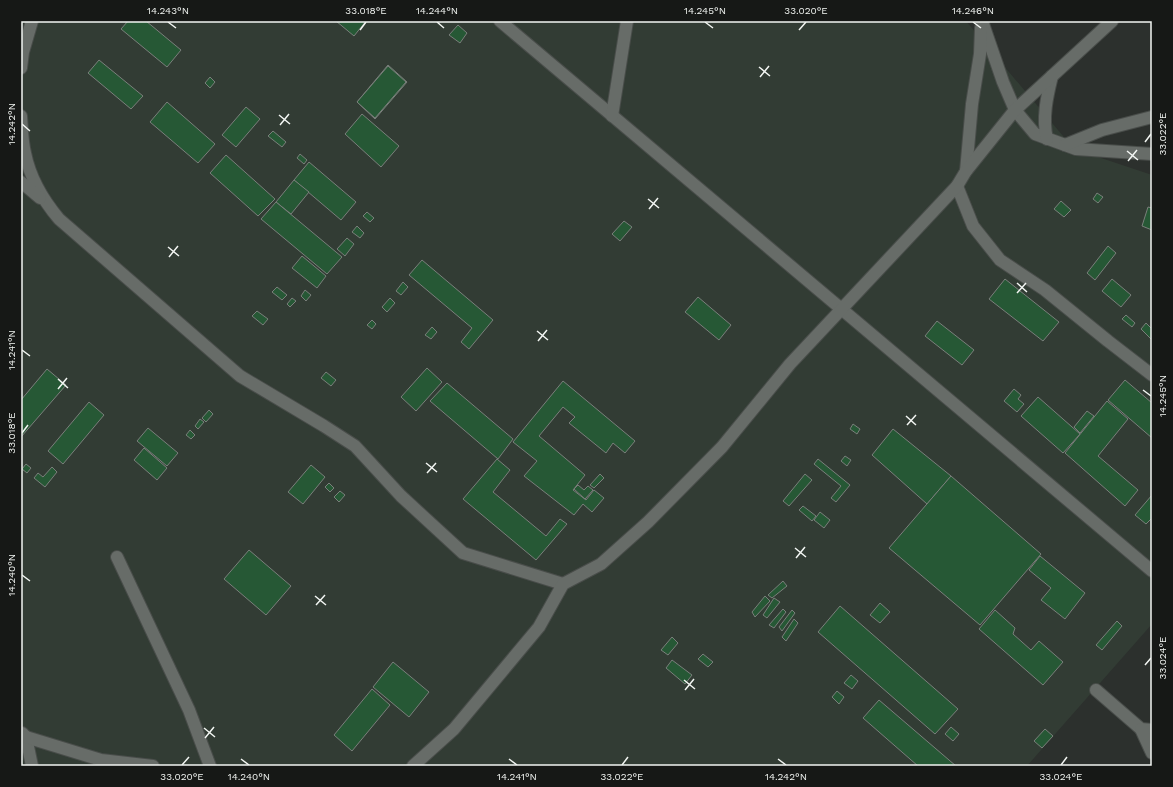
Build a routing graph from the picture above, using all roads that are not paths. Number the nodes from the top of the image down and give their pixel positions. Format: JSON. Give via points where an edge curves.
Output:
{"nodes":[{"id":1,"x":32,"y":21,"type":"edge"},
{"id":2,"x":500,"y":21,"type":"edge"},
{"id":3,"x":627,"y":21,"type":"edge"},
{"id":4,"x":982,"y":21,"type":"edge"},
{"id":5,"x":1108,"y":23,"type":"edge"},
{"id":6,"x":21,"y":68,"type":"edge"},
{"id":7,"x":1052,"y":76,"type":"junction"},
{"id":8,"x":1015,"y":110,"type":"junction"},
{"id":9,"x":21,"y":116,"type":"edge"},
{"id":10,"x":612,"y":116,"type":"junction"},
{"id":11,"x":1152,"y":117,"type":"edge"},
{"id":12,"x":1047,"y":139,"type":"junction"},
{"id":13,"x":1065,"y":145,"type":"junction"},
{"id":14,"x":1152,"y":154,"type":"edge"},
{"id":15,"x":966,"y":170,"type":"junction"},
{"id":16,"x":21,"y":182,"type":"edge"},
{"id":17,"x":957,"y":186,"type":"junction"},
{"id":18,"x":45,"y":201,"type":"junction"},
{"id":19,"x":842,"y":310,"type":"junction"},
{"id":20,"x":1152,"y":375,"type":"edge"},
{"id":21,"x":116,"y":557,"type":"dead end"},
{"id":22,"x":1152,"y":571,"type":"edge"},
{"id":23,"x":563,"y":584,"type":"junction"},
{"id":24,"x":1096,"y":690,"type":"dead end"},
{"id":25,"x":1146,"y":730,"type":"edge"},
{"id":26,"x":24,"y":734,"type":"edge"},
{"id":27,"x":1152,"y":753,"type":"edge"},
{"id":28,"x":32,"y":766,"type":"edge"},
{"id":29,"x":153,"y":766,"type":"edge"},
{"id":30,"x":210,"y":766,"type":"edge"},
{"id":31,"x":414,"y":766,"type":"edge"}],
"edges":[{"from":1,"to":6,"type":"street"},
{"from":2,"to":10,"type":"street"},
{"from":3,"to":10,"type":"street"},
{"from":4,"to":8,"type":"street"},
{"from":4,"to":15,"type":"street"},
{"from":5,"to":7,"type":"street"},
{"from":7,"to":8,"type":"street"},
{"from":7,"to":12,"type":"street","via":[[1046,109]]},
{"from":8,"to":12,"type":"street","via":[[1035,134]]},
{"from":8,"to":15,"type":"street"},
{"from":9,"to":18,"type":"street","via":[[28,166]]},
{"from":10,"to":19,"type":"street"},
{"from":11,"to":13,"type":"street","via":[[1102,130]]},
{"from":12,"to":13,"type":"street"},
{"from":13,"to":14,"type":"street","via":[[1076,149]]},
{"from":15,"to":17,"type":"street"},
{"from":16,"to":18,"type":"street"},
{"from":17,"to":19,"type":"street"},
{"from":17,"to":20,"type":"street","via":[[973,226],[1000,260],[1045,290]]},
{"from":18,"to":23,"type":"street","via":[[59,219],[240,376],[355,446],[401,496],[463,553]]},
{"from":19,"to":22,"type":"street"},
{"from":19,"to":23,"type":"street","via":[[790,364],[722,447],[648,522],[601,564]]},
{"from":21,"to":30,"type":"street","via":[[189,710]]},
{"from":23,"to":31,"type":"street","via":[[539,627],[454,730]]},
{"from":24,"to":25,"type":"street"},
{"from":25,"to":27,"type":"street"},
{"from":26,"to":28,"type":"street"},
{"from":26,"to":29,"type":"street","via":[[100,760]]}]}
